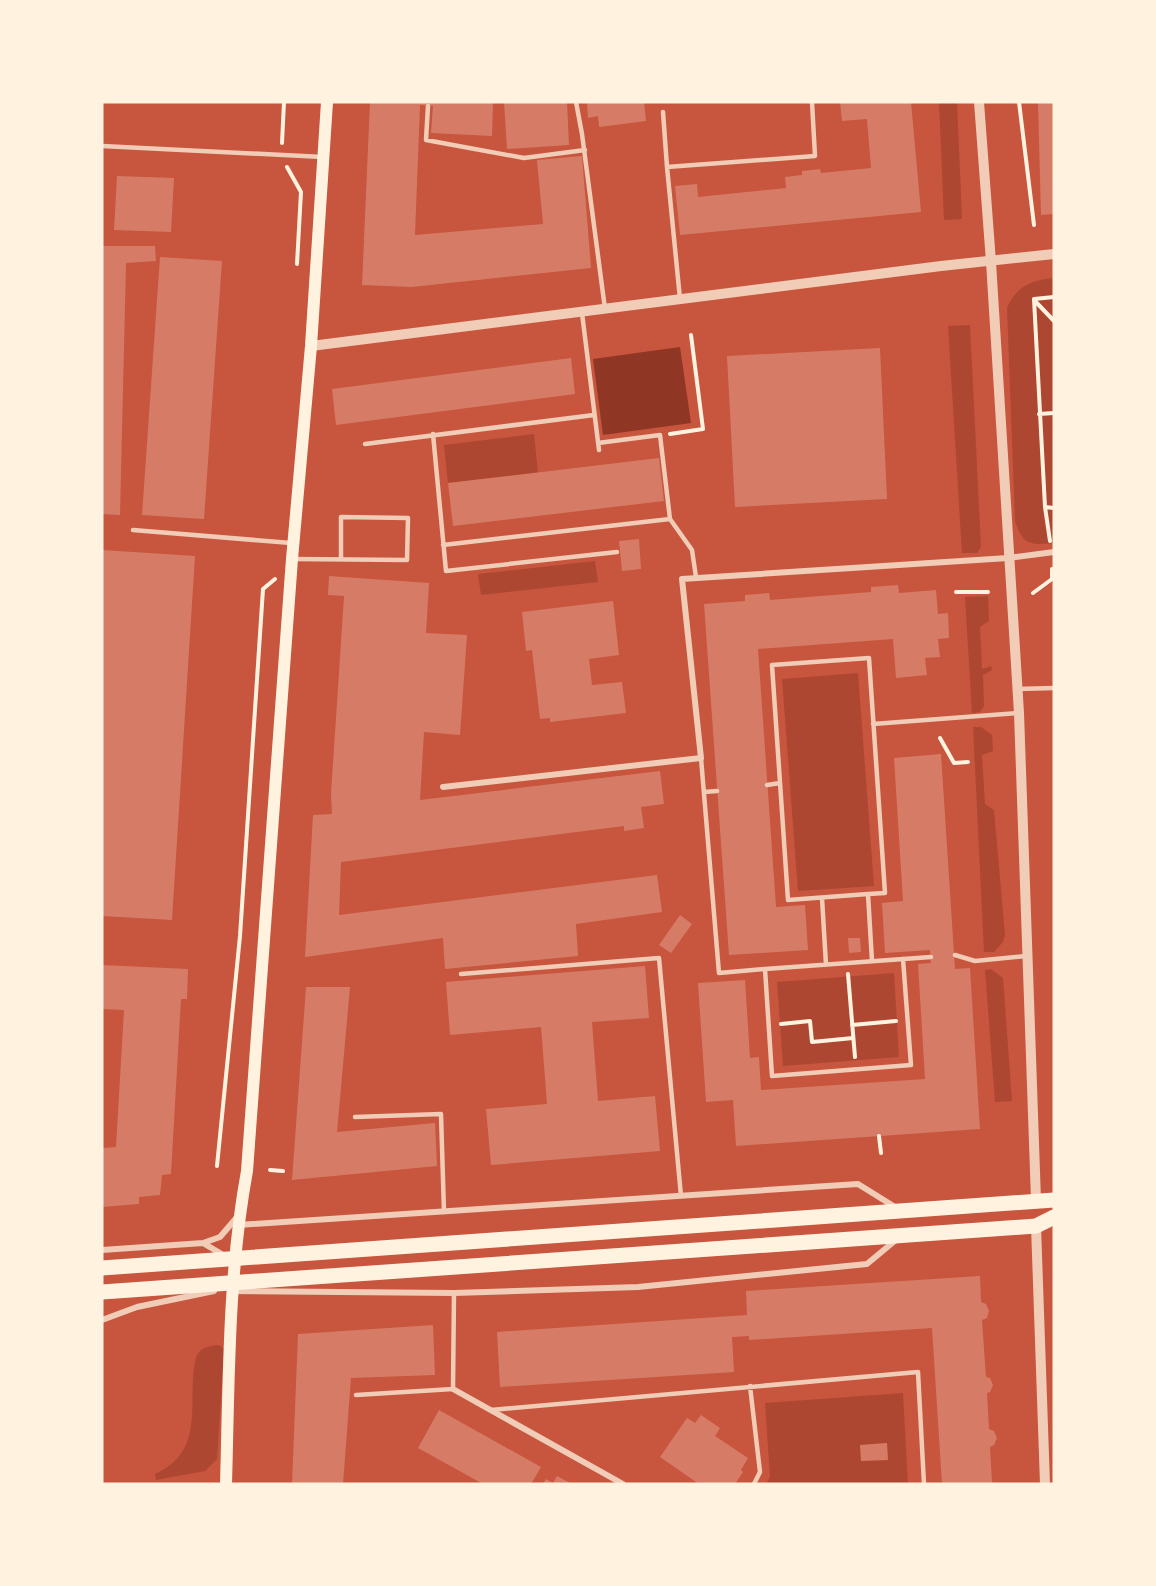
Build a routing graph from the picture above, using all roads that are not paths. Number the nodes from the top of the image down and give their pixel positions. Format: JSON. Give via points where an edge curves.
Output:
{"nodes":[{"id":1,"x":327,"y":102,"type":"edge"},
{"id":2,"x":576,"y":102,"type":"edge"},
{"id":3,"x":812,"y":102,"type":"edge"},
{"id":4,"x":979,"y":102,"type":"edge"},
{"id":5,"x":428,"y":105,"type":"dead end"},
{"id":6,"x":663,"y":112,"type":"dead end"},
{"id":7,"x":102,"y":146,"type":"edge"},
{"id":8,"x":585,"y":150,"type":"junction"},
{"id":9,"x":323,"y":157,"type":"junction"},
{"id":10,"x":668,"y":167,"type":"junction"},
{"id":11,"x":1054,"y":254,"type":"edge"},
{"id":12,"x":991,"y":262,"type":"junction"},
{"id":13,"x":680,"y":300,"type":"junction"},
{"id":14,"x":605,"y":309,"type":"junction"},
{"id":15,"x":582,"y":312,"type":"junction"},
{"id":16,"x":310,"y":346,"type":"junction"},
{"id":17,"x":594,"y":415,"type":"junction"},
{"id":18,"x":433,"y":435,"type":"junction"},
{"id":19,"x":598,"y":443,"type":"junction"},
{"id":20,"x":365,"y":444,"type":"dead end"},
{"id":21,"x":598,"y":450,"type":"dead end"},
{"id":22,"x":670,"y":519,"type":"junction"},
{"id":23,"x":133,"y":530,"type":"dead end"},
{"id":24,"x":294,"y":543,"type":"junction"},
{"id":25,"x":443,"y":545,"type":"junction"},
{"id":26,"x":617,"y":552,"type":"dead end"},
{"id":27,"x":1054,"y":552,"type":"edge"},
{"id":28,"x":1008,"y":558,"type":"junction"},
{"id":29,"x":292,"y":559,"type":"junction"},
{"id":30,"x":341,"y":559,"type":"junction"},
{"id":31,"x":696,"y":577,"type":"junction"},
{"id":32,"x":1054,"y":688,"type":"edge"},
{"id":33,"x":1017,"y":689,"type":"junction"},
{"id":34,"x":1019,"y":713,"type":"junction"},
{"id":35,"x":873,"y":724,"type":"junction"},
{"id":36,"x":700,"y":758,"type":"junction"},
{"id":37,"x":780,"y":783,"type":"junction"},
{"id":38,"x":767,"y":784,"type":"dead end"},
{"id":39,"x":443,"y":787,"type":"dead end"},
{"id":40,"x":717,"y":790,"type":"dead end"},
{"id":41,"x":704,"y":792,"type":"junction"},
{"id":42,"x":868,"y":894,"type":"junction"},
{"id":43,"x":822,"y":898,"type":"junction"},
{"id":44,"x":955,"y":955,"type":"dead end"},
{"id":45,"x":1029,"y":956,"type":"junction"},
{"id":46,"x":931,"y":957,"type":"dead end"},
{"id":47,"x":903,"y":959,"type":"junction"},
{"id":48,"x":872,"y":961,"type":"junction"},
{"id":49,"x":826,"y":964,"type":"junction"},
{"id":50,"x":765,"y":969,"type":"junction"},
{"id":51,"x":461,"y":974,"type":"dead end"},
{"id":52,"x":355,"y":1117,"type":"dead end"},
{"id":53,"x":681,"y":1196,"type":"junction"},
{"id":54,"x":1036,"y":1200,"type":"junction"},
{"id":55,"x":1054,"y":1200,"type":"edge"},
{"id":56,"x":899,"y":1210,"type":"junction"},
{"id":57,"x":444,"y":1212,"type":"junction"},
{"id":58,"x":1054,"y":1217,"type":"edge"},
{"id":59,"x":238,"y":1220,"type":"junction"},
{"id":60,"x":1036,"y":1226,"type":"junction"},
{"id":61,"x":903,"y":1235,"type":"junction"},
{"id":62,"x":203,"y":1243,"type":"junction"},
{"id":63,"x":102,"y":1250,"type":"edge"},
{"id":64,"x":102,"y":1268,"type":"edge"},
{"id":65,"x":234,"y":1272,"type":"junction"},
{"id":66,"x":233,"y":1291,"type":"junction"},
{"id":67,"x":102,"y":1292,"type":"edge"},
{"id":68,"x":454,"y":1293,"type":"junction"},
{"id":69,"x":102,"y":1320,"type":"edge"},
{"id":70,"x":750,"y":1386,"type":"junction"},
{"id":71,"x":453,"y":1389,"type":"junction"},
{"id":72,"x":356,"y":1395,"type":"dead end"},
{"id":73,"x":491,"y":1410,"type":"junction"},
{"id":74,"x":226,"y":1484,"type":"edge"},
{"id":75,"x":623,"y":1484,"type":"edge"},
{"id":76,"x":754,"y":1484,"type":"edge"},
{"id":77,"x":924,"y":1484,"type":"edge"},
{"id":78,"x":1045,"y":1484,"type":"edge"}],
"edges":[{"from":1,"to":9,"type":"main road"},
{"from":2,"to":8,"type":"lane"},
{"from":3,"to":10,"type":"lane","via":[[815,156]]},
{"from":4,"to":12,"type":"street"},
{"from":5,"to":8,"type":"lane","via":[[426,140],[524,158]]},
{"from":6,"to":10,"type":"lane"},
{"from":7,"to":9,"type":"lane"},
{"from":8,"to":14,"type":"lane"},
{"from":9,"to":16,"type":"main road"},
{"from":10,"to":13,"type":"lane"},
{"from":11,"to":12,"type":"street"},
{"from":12,"to":13,"type":"street"},
{"from":12,"to":28,"type":"street"},
{"from":13,"to":14,"type":"street"},
{"from":14,"to":15,"type":"street"},
{"from":15,"to":16,"type":"street"},
{"from":15,"to":17,"type":"lane"},
{"from":16,"to":24,"type":"main road"},
{"from":17,"to":18,"type":"lane"},
{"from":17,"to":19,"type":"lane"},
{"from":18,"to":20,"type":"lane"},
{"from":18,"to":25,"type":"lane"},
{"from":19,"to":21,"type":"lane"},
{"from":19,"to":22,"type":"lane","via":[[660,435]]},
{"from":22,"to":25,"type":"lane"},
{"from":22,"to":31,"type":"lane","via":[[692,550]]},
{"from":23,"to":24,"type":"lane"},
{"from":24,"to":29,"type":"main road"},
{"from":25,"to":26,"type":"lane","via":[[446,571]]},
{"from":27,"to":28,"type":"street"},
{"from":28,"to":31,"type":"street"},
{"from":28,"to":33,"type":"street"},
{"from":29,"to":30,"type":"lane"},
{"from":29,"to":59,"type":"main road","via":[[246,1171]]},
{"from":30,"to":30,"type":"lane","via":[[341,517],[408,518],[407,560]]},
{"from":31,"to":36,"type":"street","via":[[682,579]]},
{"from":32,"to":33,"type":"lane"},
{"from":33,"to":34,"type":"street"},
{"from":34,"to":35,"type":"lane"},
{"from":34,"to":45,"type":"street"},
{"from":35,"to":37,"type":"lane","via":[[869,658],[772,665]]},
{"from":35,"to":42,"type":"lane","via":[[885,893]]},
{"from":36,"to":39,"type":"street"},
{"from":36,"to":41,"type":"lane"},
{"from":37,"to":38,"type":"lane"},
{"from":37,"to":43,"type":"lane","via":[[788,900]]},
{"from":40,"to":41,"type":"lane"},
{"from":41,"to":50,"type":"lane","via":[[719,973]]},
{"from":42,"to":43,"type":"lane"},
{"from":42,"to":48,"type":"lane"},
{"from":43,"to":49,"type":"lane"},
{"from":44,"to":45,"type":"lane","via":[[975,961]]},
{"from":45,"to":54,"type":"street"},
{"from":46,"to":47,"type":"lane"},
{"from":47,"to":48,"type":"lane"},
{"from":47,"to":50,"type":"lane","via":[[911,1065],[772,1076]]},
{"from":48,"to":49,"type":"lane"},
{"from":49,"to":50,"type":"lane"},
{"from":51,"to":53,"type":"lane","via":[[659,958]]},
{"from":52,"to":57,"type":"lane","via":[[441,1114]]},
{"from":53,"to":56,"type":"street","via":[[858,1184]]},
{"from":53,"to":57,"type":"street"},
{"from":54,"to":55,"type":"main road"},
{"from":54,"to":56,"type":"main road"},
{"from":56,"to":64,"type":"main road"},
{"from":57,"to":59,"type":"street"},
{"from":58,"to":60,"type":"main road"},
{"from":59,"to":62,"type":"street","via":[[220,1237]]},
{"from":59,"to":65,"type":"main road"},
{"from":60,"to":61,"type":"main road"},
{"from":60,"to":78,"type":"street"},
{"from":61,"to":67,"type":"main road"},
{"from":61,"to":68,"type":"street","via":[[863,1265],[638,1287]]},
{"from":62,"to":63,"type":"street"},
{"from":62,"to":65,"type":"street","via":[[226,1257]]},
{"from":65,"to":66,"type":"main road"},
{"from":66,"to":68,"type":"street"},
{"from":66,"to":69,"type":"street","via":[[213,1291],[137,1307]]},
{"from":66,"to":74,"type":"main road"},
{"from":68,"to":71,"type":"lane"},
{"from":70,"to":73,"type":"lane"},
{"from":70,"to":76,"type":"lane","via":[[760,1472]]},
{"from":70,"to":77,"type":"lane","via":[[918,1372]]},
{"from":71,"to":72,"type":"lane"},
{"from":71,"to":73,"type":"street"},
{"from":73,"to":75,"type":"street"}]}
